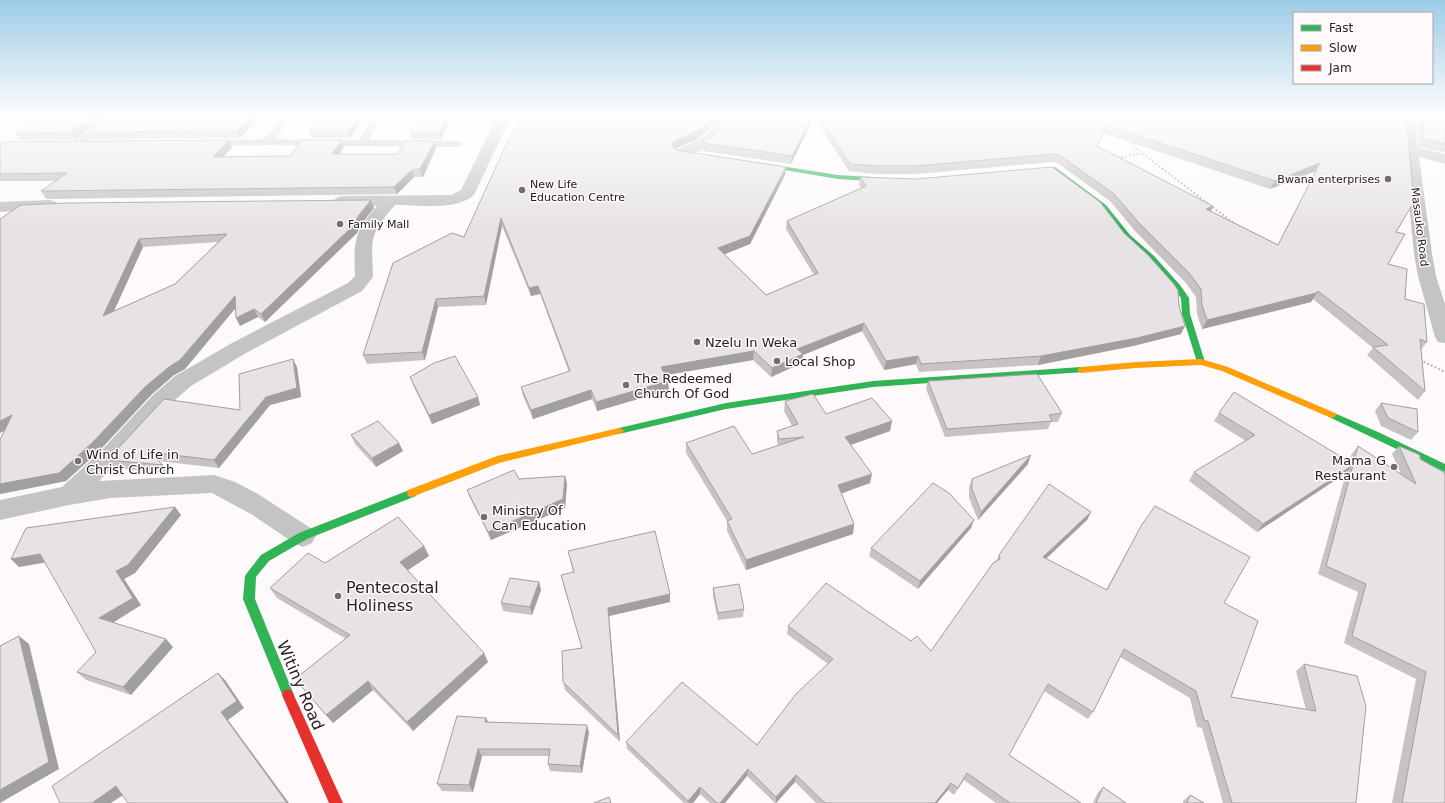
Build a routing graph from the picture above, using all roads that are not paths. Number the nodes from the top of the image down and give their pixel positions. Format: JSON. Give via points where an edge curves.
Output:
{"nodes":[{"id":1,"x":486,"y":153,"type":"edge"},
{"id":2,"x":685,"y":153,"type":"edge"},
{"id":3,"x":1411,"y":153,"type":"edge"},
{"id":4,"x":1422,"y":153,"type":"edge"},
{"id":5,"x":696,"y":155,"type":"edge"},
{"id":6,"x":1445,"y":159,"type":"edge"},
{"id":7,"x":749,"y":163,"type":"edge"},
{"id":8,"x":1037,"y":170,"type":"edge"},
{"id":9,"x":899,"y":180,"type":"edge"},
{"id":10,"x":327,"y":201,"type":"edge"},
{"id":11,"x":390,"y":201,"type":"junction"},
{"id":12,"x":64,"y":204,"type":"edge"},
{"id":13,"x":0,"y":207,"type":"edge"},
{"id":14,"x":1440,"y":302,"type":"edge"},
{"id":15,"x":1445,"y":337,"type":"edge"},
{"id":16,"x":1201,"y":362,"type":"junction"},
{"id":17,"x":1445,"y":468,"type":"edge"},
{"id":18,"x":69,"y":495,"type":"junction"},
{"id":19,"x":0,"y":510,"type":"edge"},
{"id":20,"x":303,"y":536,"type":"junction"},
{"id":21,"x":336,"y":803,"type":"edge"}],
"edges":[{"from":1,"to":11,"type":"street","via":[[468,192],[462,197],[452,200]]},
{"from":2,"to":5,"type":"street"},
{"from":3,"to":14,"type":"street","name":"Masauko Road","via":[[1426,276]]},
{"from":4,"to":6,"type":"street"},
{"from":7,"to":9,"type":"street","via":[[838,177]]},
{"from":8,"to":16,"type":"street","via":[[1053,168],[1104,206],[1128,236],[1177,287],[1185,298],[1186,314]]},
{"from":10,"to":11,"type":"street"},
{"from":11,"to":18,"type":"street","via":[[365,235],[362,244],[364,277],[355,287],[239,348],[183,382],[160,401],[108,458]]},
{"from":12,"to":13,"type":"street"},
{"from":14,"to":15,"type":"street","name":"Masauko Road"},
{"from":16,"to":17,"type":"street","via":[[1226,369],[1375,434]]},
{"from":16,"to":20,"type":"street","via":[[873,384],[726,406],[497,460]]},
{"from":18,"to":19,"type":"street"},
{"from":18,"to":20,"type":"street","via":[[110,489],[214,484],[271,513]]},
{"from":20,"to":21,"type":"street","name":"Witiny Road","via":[[264,558],[251,576],[249,599],[290,701]]}]}
